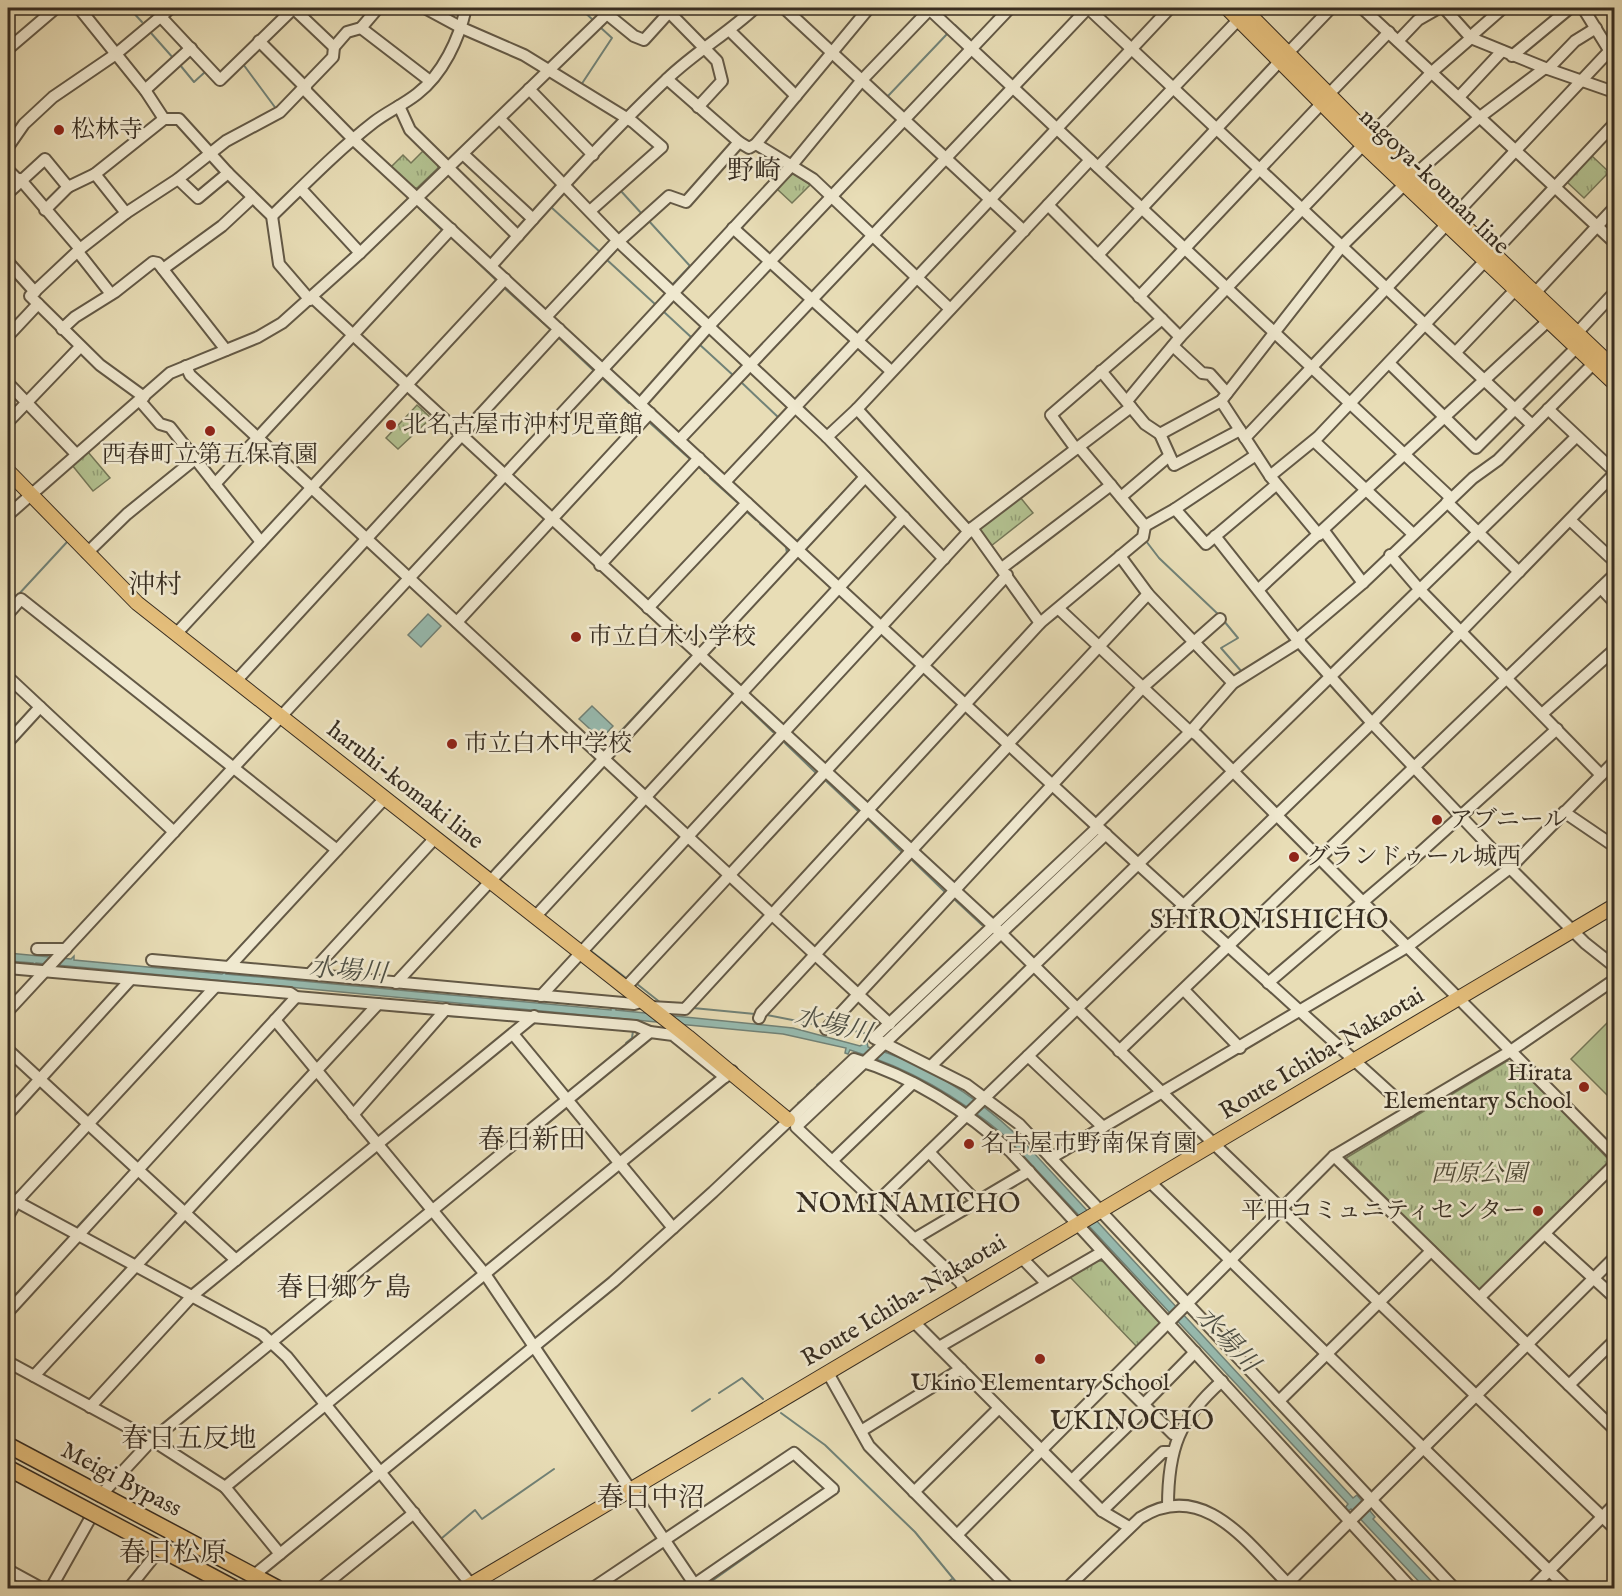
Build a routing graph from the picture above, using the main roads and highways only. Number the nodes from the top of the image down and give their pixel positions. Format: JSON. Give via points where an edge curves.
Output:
{"nodes":[{"id":1,"x":1227,"y":8,"type":"edge"},
{"id":2,"x":1244,"y":11,"type":"edge"},
{"id":3,"x":1488,"y":257,"type":"junction"},
{"id":4,"x":1614,"y":368,"type":"edge"},
{"id":5,"x":1614,"y":383,"type":"edge"},
{"id":6,"x":8,"y":471,"type":"edge"},
{"id":7,"x":1614,"y":906,"type":"edge"},
{"id":8,"x":788,"y":1120,"type":"road end"},
{"id":9,"x":8,"y":1445,"type":"edge"},
{"id":10,"x":8,"y":1450,"type":"edge"},
{"id":11,"x":8,"y":1460,"type":"edge"},
{"id":12,"x":8,"y":1471,"type":"edge"},
{"id":13,"x":196,"y":1574,"type":"junction"},
{"id":14,"x":470,"y":1587,"type":"edge"},
{"id":15,"x":222,"y":1588,"type":"edge"},
{"id":16,"x":234,"y":1588,"type":"edge"},
{"id":17,"x":264,"y":1588,"type":"edge"},
{"id":18,"x":277,"y":1588,"type":"edge"}],
"edges":[{"from":1,"to":2,"type":"main road","name":"nagoya-kounan line"},
{"from":2,"to":3,"type":"main road","name":"nagoya-kounan line","via":[[1366,141]]},
{"from":3,"to":4,"type":"main road","name":"nagoya-kounan line"},
{"from":3,"to":5,"type":"main road","name":"nagoya-kounan line","via":[[1515,291]]},
{"from":6,"to":8,"type":"main road","name":"haruhi-komaki line","via":[[124,592],[682,1031],[728,1074]]},
{"from":7,"to":14,"type":"main road","name":"Route Ichiba-Nakaotai"},
{"from":9,"to":18,"type":"highway","name":"Meigi Bypass"},
{"from":10,"to":17,"type":"highway"},
{"from":11,"to":13,"type":"highway","via":[[167,1546]]},
{"from":12,"to":13,"type":"highway","name":"Meigi Bypass"},
{"from":12,"to":16,"type":"highway","bridge":true},
{"from":13,"to":15,"type":"highway","name":"Meigi Bypass"}]}
